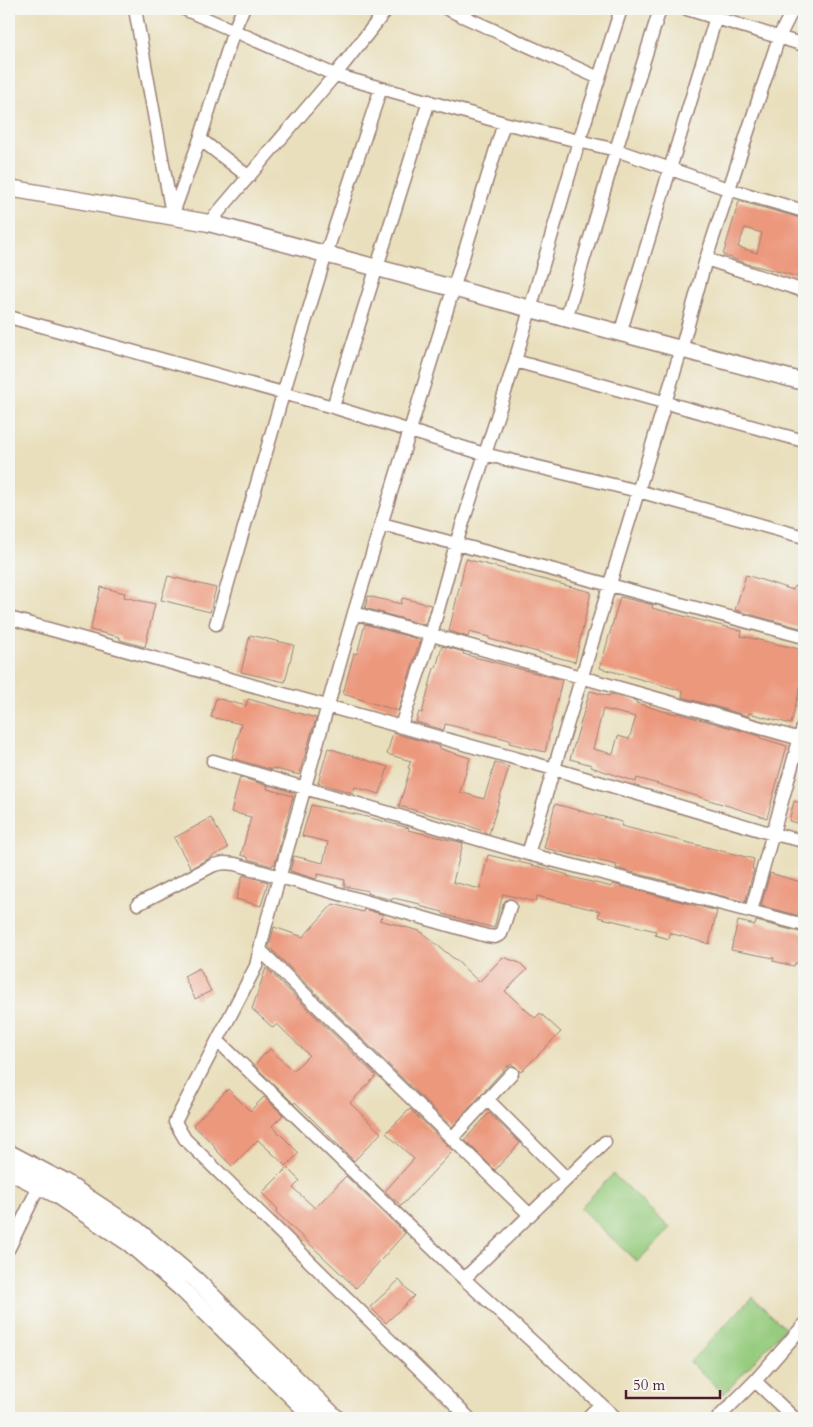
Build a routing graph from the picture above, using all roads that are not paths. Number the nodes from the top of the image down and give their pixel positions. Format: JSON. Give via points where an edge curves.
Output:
{"nodes":[{"id":1,"x":135,"y":9,"type":"edge"},
{"id":2,"x":184,"y":9,"type":"edge"},
{"id":3,"x":243,"y":9,"type":"edge"},
{"id":4,"x":387,"y":9,"type":"edge"},
{"id":5,"x":447,"y":9,"type":"edge"},
{"id":6,"x":621,"y":9,"type":"edge"},
{"id":7,"x":660,"y":9,"type":"edge"},
{"id":8,"x":687,"y":9,"type":"edge"},
{"id":9,"x":793,"y":9,"type":"edge"},
{"id":10,"x":716,"y":17,"type":"junction"},
{"id":11,"x":234,"y":30,"type":"junction"},
{"id":12,"x":779,"y":38,"type":"junction"},
{"id":13,"x":804,"y":45,"type":"edge"},
{"id":14,"x":335,"y":75,"type":"junction"},
{"id":15,"x":599,"y":78,"type":"junction"},
{"id":16,"x":382,"y":88,"type":"junction"},
{"id":17,"x":429,"y":101,"type":"junction"},
{"id":18,"x":504,"y":123,"type":"junction"},
{"id":19,"x":200,"y":139,"type":"junction"},
{"id":20,"x":579,"y":141,"type":"junction"},
{"id":21,"x":616,"y":150,"type":"junction"},
{"id":22,"x":669,"y":168,"type":"junction"},
{"id":23,"x":250,"y":177,"type":"junction"},
{"id":24,"x":9,"y":188,"type":"edge"},
{"id":25,"x":728,"y":189,"type":"junction"},
{"id":26,"x":804,"y":211,"type":"edge"},
{"id":27,"x":172,"y":216,"type":"junction"},
{"id":28,"x":209,"y":223,"type":"junction"},
{"id":29,"x":326,"y":254,"type":"junction"},
{"id":30,"x":706,"y":259,"type":"junction"},
{"id":31,"x":377,"y":268,"type":"junction"},
{"id":32,"x":454,"y":289,"type":"junction"},
{"id":33,"x":804,"y":291,"type":"edge"},
{"id":34,"x":529,"y":309,"type":"junction"},
{"id":35,"x":9,"y":316,"type":"edge"},
{"id":36,"x":566,"y":319,"type":"junction"},
{"id":37,"x":620,"y":334,"type":"junction"},
{"id":38,"x":681,"y":350,"type":"junction"},
{"id":39,"x":515,"y":361,"type":"junction"},
{"id":40,"x":804,"y":382,"type":"edge"},
{"id":41,"x":283,"y":394,"type":"junction"},
{"id":42,"x":665,"y":403,"type":"junction"},
{"id":43,"x":333,"y":407,"type":"junction"},
{"id":44,"x":410,"y":431,"type":"junction"},
{"id":45,"x":804,"y":441,"type":"edge"},
{"id":46,"x":484,"y":454,"type":"junction"},
{"id":47,"x":638,"y":491,"type":"junction"},
{"id":48,"x":382,"y":524,"type":"junction"},
{"id":49,"x":804,"y":538,"type":"edge"},
{"id":50,"x":456,"y":544,"type":"junction"},
{"id":51,"x":610,"y":585,"type":"junction"},
{"id":52,"x":354,"y":613,"type":"junction"},
{"id":53,"x":9,"y":618,"type":"edge"},
{"id":54,"x":216,"y":624,"type":"dead end"},
{"id":55,"x":431,"y":635,"type":"junction"},
{"id":56,"x":804,"y":637,"type":"edge"},
{"id":57,"x":581,"y":678,"type":"junction"},
{"id":58,"x":327,"y":706,"type":"junction"},
{"id":59,"x":804,"y":723,"type":"edge"},
{"id":60,"x":401,"y":726,"type":"junction"},
{"id":61,"x":802,"y":740,"type":"edge"},
{"id":62,"x":213,"y":761,"type":"dead end"},
{"id":63,"x":554,"y":769,"type":"junction"},
{"id":64,"x":305,"y":789,"type":"junction"},
{"id":65,"x":773,"y":834,"type":"junction"},
{"id":66,"x":804,"y":841,"type":"edge"},
{"id":67,"x":528,"y":854,"type":"junction"},
{"id":68,"x":280,"y":876,"type":"junction"},
{"id":69,"x":138,"y":904,"type":"dead end"},
{"id":70,"x":510,"y":906,"type":"dead end"},
{"id":71,"x":751,"y":911,"type":"junction"},
{"id":72,"x":804,"y":925,"type":"edge"},
{"id":73,"x":260,"y":950,"type":"junction"},
{"id":74,"x":218,"y":1041,"type":"junction"},
{"id":75,"x":512,"y":1073,"type":"dead end"},
{"id":76,"x":487,"y":1100,"type":"junction"},
{"id":77,"x":452,"y":1138,"type":"junction"},
{"id":78,"x":605,"y":1142,"type":"dead end"},
{"id":79,"x":9,"y":1153,"type":"edge"},
{"id":80,"x":9,"y":1171,"type":"edge"},
{"id":81,"x":567,"y":1179,"type":"junction"},
{"id":82,"x":39,"y":1186,"type":"junction"},
{"id":83,"x":530,"y":1215,"type":"junction"},
{"id":84,"x":9,"y":1248,"type":"edge"},
{"id":85,"x":464,"y":1279,"type":"junction"},
{"id":86,"x":804,"y":1325,"type":"edge"},
{"id":87,"x":755,"y":1381,"type":"junction"},
{"id":88,"x":601,"y":1404,"type":"junction"},
{"id":89,"x":314,"y":1418,"type":"edge"},
{"id":90,"x":336,"y":1418,"type":"edge"},
{"id":91,"x":469,"y":1418,"type":"edge"},
{"id":92,"x":587,"y":1418,"type":"edge"},
{"id":93,"x":616,"y":1418,"type":"edge"},
{"id":94,"x":718,"y":1418,"type":"edge"},
{"id":95,"x":794,"y":1418,"type":"edge"}],
"edges":[{"from":1,"to":27,"type":"street"},
{"from":2,"to":11,"type":"street"},
{"from":3,"to":11,"type":"street"},
{"from":4,"to":14,"type":"street"},
{"from":5,"to":15,"type":"street"},
{"from":6,"to":15,"type":"street"},
{"from":7,"to":21,"type":"street"},
{"from":8,"to":10,"type":"street"},
{"from":9,"to":12,"type":"street"},
{"from":10,"to":12,"type":"street"},
{"from":10,"to":22,"type":"street"},
{"from":11,"to":14,"type":"street"},
{"from":11,"to":19,"type":"street"},
{"from":12,"to":13,"type":"street"},
{"from":12,"to":25,"type":"street"},
{"from":14,"to":16,"type":"street"},
{"from":14,"to":23,"type":"street"},
{"from":15,"to":20,"type":"street"},
{"from":16,"to":17,"type":"street"},
{"from":16,"to":29,"type":"street"},
{"from":17,"to":18,"type":"street"},
{"from":17,"to":31,"type":"street"},
{"from":18,"to":20,"type":"street"},
{"from":18,"to":32,"type":"street"},
{"from":19,"to":23,"type":"street"},
{"from":19,"to":27,"type":"street"},
{"from":20,"to":21,"type":"street"},
{"from":20,"to":34,"type":"street"},
{"from":21,"to":22,"type":"street"},
{"from":21,"to":36,"type":"street"},
{"from":22,"to":25,"type":"street"},
{"from":22,"to":37,"type":"street"},
{"from":23,"to":28,"type":"street"},
{"from":24,"to":27,"type":"street"},
{"from":25,"to":26,"type":"street"},
{"from":25,"to":30,"type":"street"},
{"from":27,"to":28,"type":"street"},
{"from":28,"to":29,"type":"street"},
{"from":29,"to":31,"type":"street"},
{"from":29,"to":41,"type":"street"},
{"from":30,"to":33,"type":"street"},
{"from":30,"to":38,"type":"street"},
{"from":31,"to":32,"type":"street"},
{"from":31,"to":43,"type":"street"},
{"from":32,"to":34,"type":"street"},
{"from":32,"to":44,"type":"street"},
{"from":34,"to":36,"type":"street"},
{"from":34,"to":39,"type":"street"},
{"from":35,"to":41,"type":"street"},
{"from":36,"to":37,"type":"street"},
{"from":37,"to":38,"type":"street"},
{"from":38,"to":40,"type":"street"},
{"from":38,"to":42,"type":"street"},
{"from":39,"to":42,"type":"street"},
{"from":39,"to":46,"type":"street"},
{"from":41,"to":43,"type":"street"},
{"from":41,"to":54,"type":"street"},
{"from":42,"to":45,"type":"street"},
{"from":42,"to":47,"type":"street"},
{"from":43,"to":44,"type":"street"},
{"from":44,"to":46,"type":"street"},
{"from":44,"to":48,"type":"street"},
{"from":46,"to":47,"type":"street"},
{"from":46,"to":50,"type":"street"},
{"from":47,"to":49,"type":"street"},
{"from":47,"to":51,"type":"street"},
{"from":48,"to":50,"type":"street"},
{"from":48,"to":52,"type":"street"},
{"from":50,"to":51,"type":"street"},
{"from":50,"to":55,"type":"street"},
{"from":51,"to":56,"type":"street"},
{"from":51,"to":57,"type":"street"},
{"from":52,"to":55,"type":"street"},
{"from":52,"to":58,"type":"street"},
{"from":53,"to":58,"type":"street"},
{"from":55,"to":57,"type":"street"},
{"from":55,"to":60,"type":"street"},
{"from":57,"to":61,"type":"street"},
{"from":57,"to":63,"type":"street"},
{"from":58,"to":60,"type":"street"},
{"from":58,"to":64,"type":"street"},
{"from":59,"to":61,"type":"street"},
{"from":60,"to":63,"type":"street"},
{"from":61,"to":65,"type":"street"},
{"from":62,"to":64,"type":"street"},
{"from":63,"to":65,"type":"street"},
{"from":63,"to":67,"type":"street"},
{"from":64,"to":67,"type":"street"},
{"from":64,"to":68,"type":"street"},
{"from":65,"to":66,"type":"street"},
{"from":65,"to":71,"type":"street"},
{"from":67,"to":71,"type":"street"},
{"from":68,"to":69,"type":"street","via":[[224,863]]},
{"from":68,"to":70,"type":"street","via":[[487,936],[500,934]]},
{"from":68,"to":73,"type":"street"},
{"from":71,"to":72,"type":"street"},
{"from":73,"to":74,"type":"street","via":[[256,966]]},
{"from":73,"to":77,"type":"street"},
{"from":74,"to":85,"type":"street"},
{"from":74,"to":91,"type":"street","via":[[175,1122],[185,1140]]},
{"from":75,"to":76,"type":"street"},
{"from":76,"to":77,"type":"street"},
{"from":76,"to":81,"type":"street"},
{"from":77,"to":83,"type":"street"},
{"from":78,"to":81,"type":"street"},
{"from":79,"to":90,"type":"street","via":[[64,1182],[137,1230],[195,1279]]},
{"from":80,"to":82,"type":"street"},
{"from":81,"to":83,"type":"street"},
{"from":82,"to":84,"type":"street"},
{"from":82,"to":89,"type":"street","via":[[129,1243],[182,1289]]},
{"from":83,"to":85,"type":"street"},
{"from":85,"to":88,"type":"street"},
{"from":86,"to":87,"type":"street"},
{"from":87,"to":94,"type":"street"},
{"from":87,"to":95,"type":"street"},
{"from":88,"to":92,"type":"street"},
{"from":88,"to":93,"type":"street"}]}
